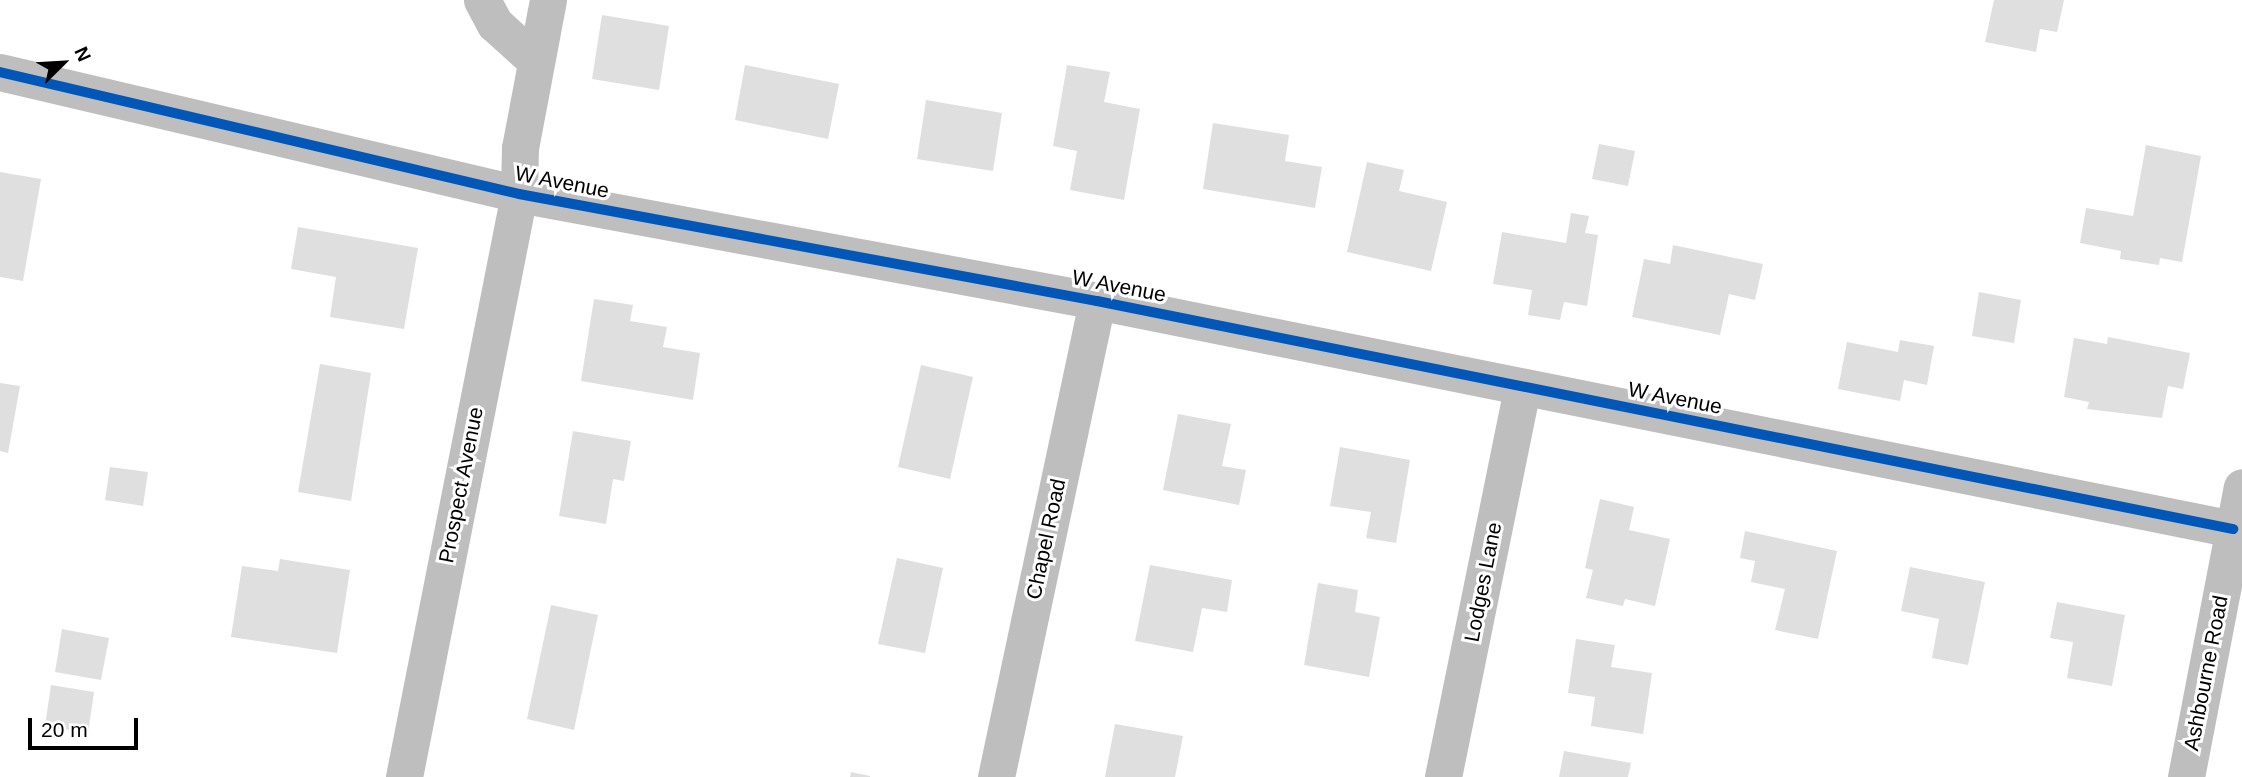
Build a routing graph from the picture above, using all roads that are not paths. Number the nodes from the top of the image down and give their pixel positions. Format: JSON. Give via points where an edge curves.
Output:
{"nodes":[{"id":1,"x":482,"y":0,"type":"edge"},
{"id":2,"x":548,"y":0,"type":"edge"},
{"id":3,"x":536,"y":61,"type":"junction"},
{"id":4,"x":0,"y":72,"type":"edge"},
{"id":5,"x":519,"y":194,"type":"junction"},
{"id":6,"x":1097,"y":301,"type":"junction"},
{"id":7,"x":1522,"y":387,"type":"junction"},
{"id":8,"x":2242,"y":487,"type":"edge"},
{"id":9,"x":2233,"y":529,"type":"junction"},
{"id":10,"x":404,"y":777,"type":"edge"},
{"id":11,"x":996,"y":777,"type":"edge"},
{"id":12,"x":1443,"y":777,"type":"edge"},
{"id":13,"x":2186,"y":777,"type":"edge"}],
"edges":[{"from":1,"to":3,"type":"street","via":[[495,24]]},
{"from":2,"to":3,"type":"street","name":"Prospect Avenue"},
{"from":3,"to":5,"type":"street","name":"Prospect Avenue","via":[[520,148]]},
{"from":4,"to":5,"type":"street","name":"W Avenue"},
{"from":5,"to":6,"type":"street","name":"W Avenue"},
{"from":5,"to":10,"type":"street","name":"Prospect Avenue"},
{"from":6,"to":7,"type":"street","name":"W Avenue"},
{"from":6,"to":11,"type":"street","name":"Chapel Road"},
{"from":7,"to":9,"type":"street","name":"W Avenue"},
{"from":7,"to":12,"type":"street","name":"Lodges Lane"},
{"from":8,"to":9,"type":"street","name":"Ashbourne Road"},
{"from":9,"to":13,"type":"street","name":"Ashbourne Road"}]}
